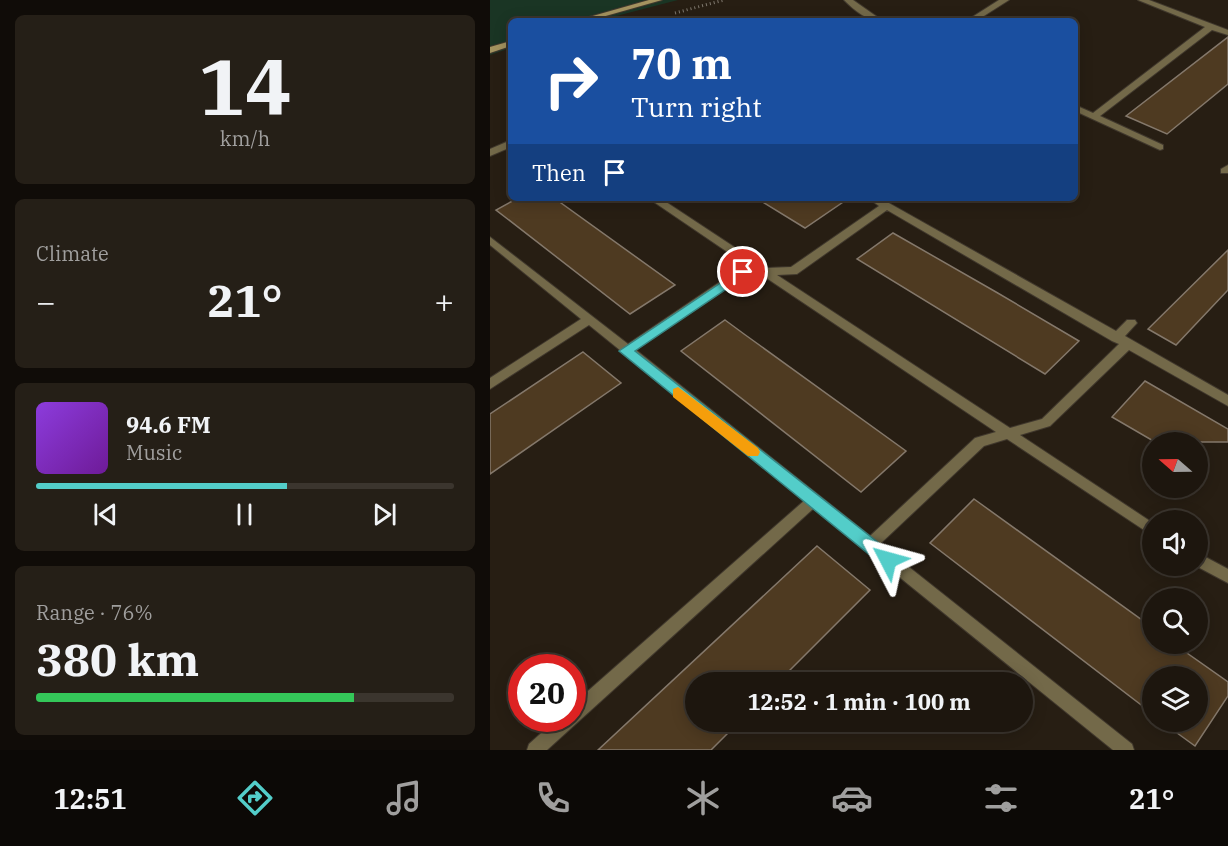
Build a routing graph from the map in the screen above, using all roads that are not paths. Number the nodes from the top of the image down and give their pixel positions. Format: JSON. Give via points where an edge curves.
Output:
{"nodes":[{"id":1,"x":658,"y":0,"type":"edge"},
{"id":2,"x":848,"y":0,"type":"edge"},
{"id":3,"x":1005,"y":0,"type":"edge"},
{"id":4,"x":1142,"y":0,"type":"edge"},
{"id":5,"x":868,"y":16,"type":"junction"},
{"id":6,"x":590,"y":18,"type":"edge"},
{"id":7,"x":864,"y":18,"type":"edge"},
{"id":8,"x":872,"y":18,"type":"edge"},
{"id":9,"x":975,"y":18,"type":"edge"},
{"id":10,"x":1210,"y":27,"type":"junction"},
{"id":11,"x":1228,"y":33,"type":"edge"},
{"id":12,"x":508,"y":44,"type":"edge"},
{"id":13,"x":490,"y":50,"type":"edge"},
{"id":14,"x":1078,"y":109,"type":"edge"},
{"id":15,"x":1094,"y":116,"type":"junction"},
{"id":16,"x":508,"y":144,"type":"edge"},
{"id":17,"x":1160,"y":147,"type":"dead end"},
{"id":18,"x":490,"y":153,"type":"edge"},
{"id":19,"x":658,"y":201,"type":"edge"},
{"id":20,"x":878,"y":201,"type":"edge"},
{"id":21,"x":886,"y":206,"type":"junction"},
{"id":22,"x":490,"y":240,"type":"edge"},
{"id":23,"x":764,"y":272,"type":"junction"},
{"id":24,"x":587,"y":321,"type":"junction"},
{"id":25,"x":1131,"y":323,"type":"dead end"},
{"id":26,"x":1122,"y":341,"type":"junction"},
{"id":27,"x":626,"y":351,"type":"junction"},
{"id":28,"x":490,"y":384,"type":"edge"},
{"id":29,"x":1228,"y":401,"type":"edge"},
{"id":30,"x":1007,"y":434,"type":"junction"},
{"id":31,"x":814,"y":500,"type":"junction"},
{"id":32,"x":1142,"y":523,"type":"edge"},
{"id":33,"x":870,"y":545,"type":"junction"},
{"id":34,"x":1208,"y":565,"type":"edge"},
{"id":35,"x":1228,"y":577,"type":"edge"},
{"id":36,"x":586,"y":704,"type":"edge"},
{"id":37,"x":555,"y":732,"type":"edge"},
{"id":38,"x":535,"y":750,"type":"edge"},
{"id":39,"x":1126,"y":750,"type":"edge"}],
"edges":[{"from":1,"to":6,"type":"street"},
{"from":2,"to":5,"type":"lane"},
{"from":3,"to":9,"type":"lane"},
{"from":4,"to":10,"type":"lane"},
{"from":5,"to":7,"type":"lane"},
{"from":5,"to":8,"type":"lane"},
{"from":10,"to":11,"type":"lane"},
{"from":10,"to":15,"type":"lane"},
{"from":12,"to":13,"type":"street"},
{"from":14,"to":15,"type":"lane"},
{"from":15,"to":17,"type":"lane"},
{"from":16,"to":18,"type":"lane"},
{"from":19,"to":23,"type":"lane"},
{"from":20,"to":21,"type":"lane"},
{"from":21,"to":23,"type":"lane","via":[[793,271]]},
{"from":21,"to":26,"type":"lane"},
{"from":22,"to":24,"type":"lane"},
{"from":23,"to":27,"type":"lane","via":[[743,272]]},
{"from":23,"to":30,"type":"lane"},
{"from":24,"to":27,"type":"lane"},
{"from":24,"to":28,"type":"lane"},
{"from":25,"to":26,"type":"lane"},
{"from":26,"to":29,"type":"lane"},
{"from":26,"to":30,"type":"lane","via":[[1046,423]]},
{"from":27,"to":31,"type":"lane"},
{"from":30,"to":32,"type":"lane"},
{"from":30,"to":33,"type":"lane","via":[[980,442]]},
{"from":31,"to":33,"type":"lane"},
{"from":31,"to":36,"type":"lane"},
{"from":33,"to":39,"type":"lane"},
{"from":34,"to":35,"type":"lane"},
{"from":37,"to":38,"type":"lane"}]}
